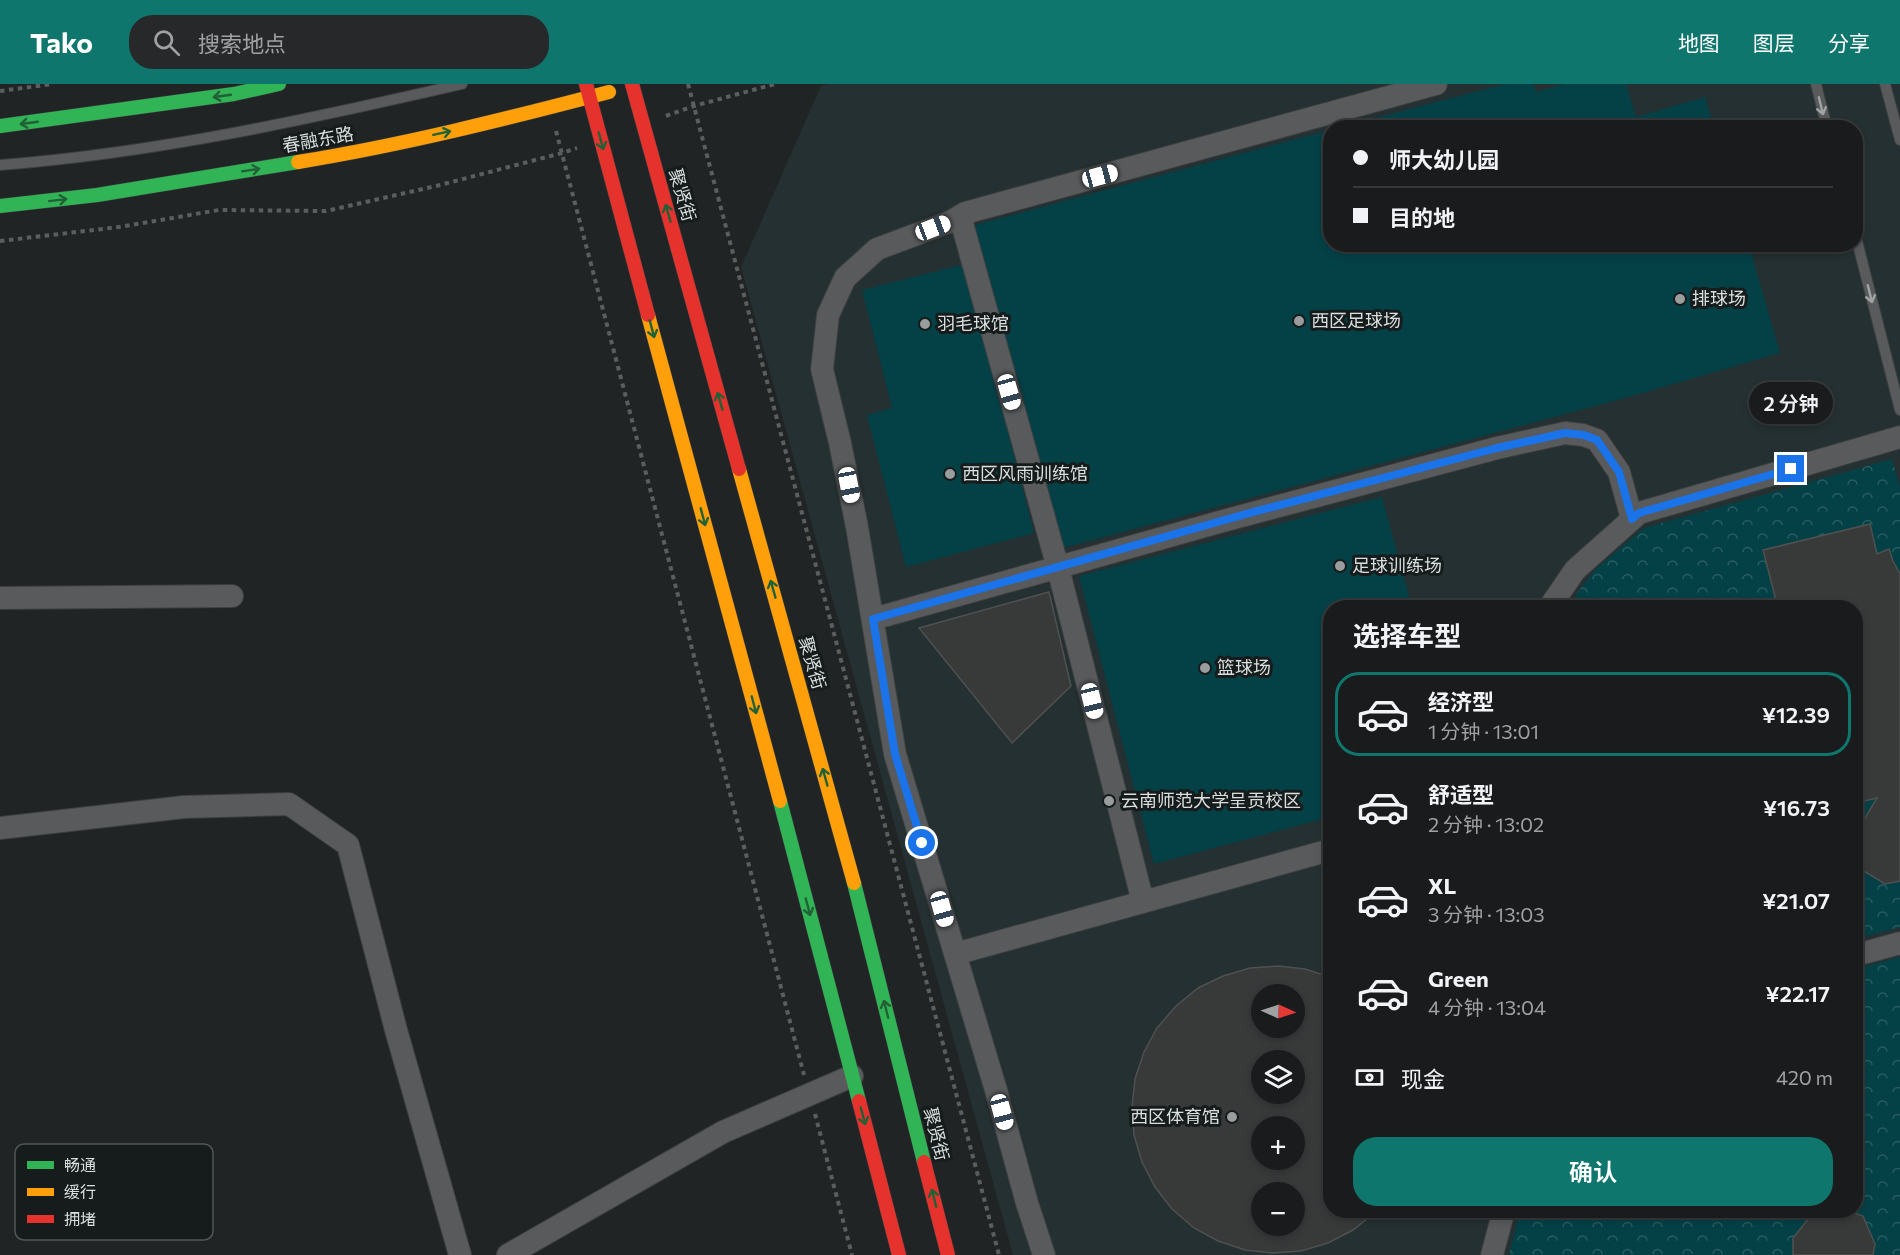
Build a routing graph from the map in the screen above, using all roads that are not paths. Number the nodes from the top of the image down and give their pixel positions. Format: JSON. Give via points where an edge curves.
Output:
{"nodes":[{"id":1,"x":279,"y":84,"type":"edge"},
{"id":2,"x":462,"y":84,"type":"edge"},
{"id":3,"x":634,"y":84,"type":"edge"},
{"id":4,"x":1436,"y":84,"type":"edge"},
{"id":5,"x":1816,"y":84,"type":"edge"},
{"id":6,"x":1885,"y":84,"type":"edge"},
{"id":7,"x":588,"y":91,"type":"edge"},
{"id":8,"x":1825,"y":120,"type":"edge"},
{"id":9,"x":0,"y":126,"type":"edge"},
{"id":10,"x":1900,"y":141,"type":"edge"},
{"id":11,"x":0,"y":165,"type":"edge"},
{"id":12,"x":0,"y":206,"type":"edge"},
{"id":13,"x":960,"y":216,"type":"junction"},
{"id":14,"x":1860,"y":252,"type":"edge"},
{"id":15,"x":1900,"y":410,"type":"edge"},
{"id":16,"x":1900,"y":437,"type":"edge"},
{"id":17,"x":1632,"y":519,"type":"junction"},
{"id":18,"x":1058,"y":568,"type":"junction"},
{"id":19,"x":232,"y":596,"type":"dead end"},
{"id":20,"x":0,"y":598,"type":"edge"},
{"id":21,"x":1554,"y":600,"type":"edge"},
{"id":22,"x":873,"y":619,"type":"junction"},
{"id":23,"x":0,"y":828,"type":"edge"},
{"id":24,"x":1323,"y":852,"type":"edge"},
{"id":25,"x":1143,"y":902,"type":"junction"},
{"id":26,"x":1900,"y":943,"type":"edge"},
{"id":27,"x":1863,"y":953,"type":"edge"},
{"id":28,"x":956,"y":954,"type":"junction"},
{"id":29,"x":852,"y":1076,"type":"junction"},
{"id":30,"x":1502,"y":1218,"type":"edge"},
{"id":31,"x":460,"y":1255,"type":"edge"},
{"id":32,"x":508,"y":1255,"type":"edge"},
{"id":33,"x":899,"y":1255,"type":"edge"},
{"id":34,"x":948,"y":1255,"type":"edge"},
{"id":35,"x":1044,"y":1255,"type":"edge"},
{"id":36,"x":1492,"y":1255,"type":"edge"}],
"edges":[{"from":1,"to":9,"type":"main road","one_way":true,"via":[[234,94]]},
{"from":2,"to":11,"type":"lane","via":[[329,115],[157,147]]},
{"from":3,"to":7,"type":"main road","name":"春融东路"},
{"from":34,"to":3,"type":"main road","name":"聚贤街","one_way":true,"via":[[841,833]]},
{"from":4,"to":13,"type":"street"},
{"from":5,"to":8,"type":"lane","one_way":true},
{"from":6,"to":10,"type":"lane"},
{"from":12,"to":7,"type":"main road","name":"春融东路","one_way":true,"via":[[98,195],[336,156],[549,108]]},
{"from":7,"to":29,"type":"main road","one_way":true},
{"from":13,"to":18,"type":"street"},
{"from":13,"to":22,"type":"street","via":[[877,249],[845,278],[828,315],[822,369],[847,474]]},
{"from":14,"to":15,"type":"lane","one_way":true},
{"from":16,"to":17,"type":"street","via":[[1639,513]]},
{"from":17,"to":18,"type":"street","via":[[1619,472],[1597,440],[1565,433]]},
{"from":17,"to":21,"type":"street","via":[[1575,570]]},
{"from":18,"to":22,"type":"street"},
{"from":18,"to":25,"type":"street"},
{"from":19,"to":20,"type":"street"},
{"from":22,"to":28,"type":"street","via":[[895,754]]},
{"from":23,"to":31,"type":"street","via":[[184,807],[289,804],[348,844]]},
{"from":24,"to":25,"type":"street"},
{"from":25,"to":28,"type":"street"},
{"from":26,"to":27,"type":"street"},
{"from":28,"to":35,"type":"street"},
{"from":29,"to":32,"type":"street","via":[[723,1132]]},
{"from":29,"to":33,"type":"main road","one_way":true},
{"from":30,"to":36,"type":"street"}]}
